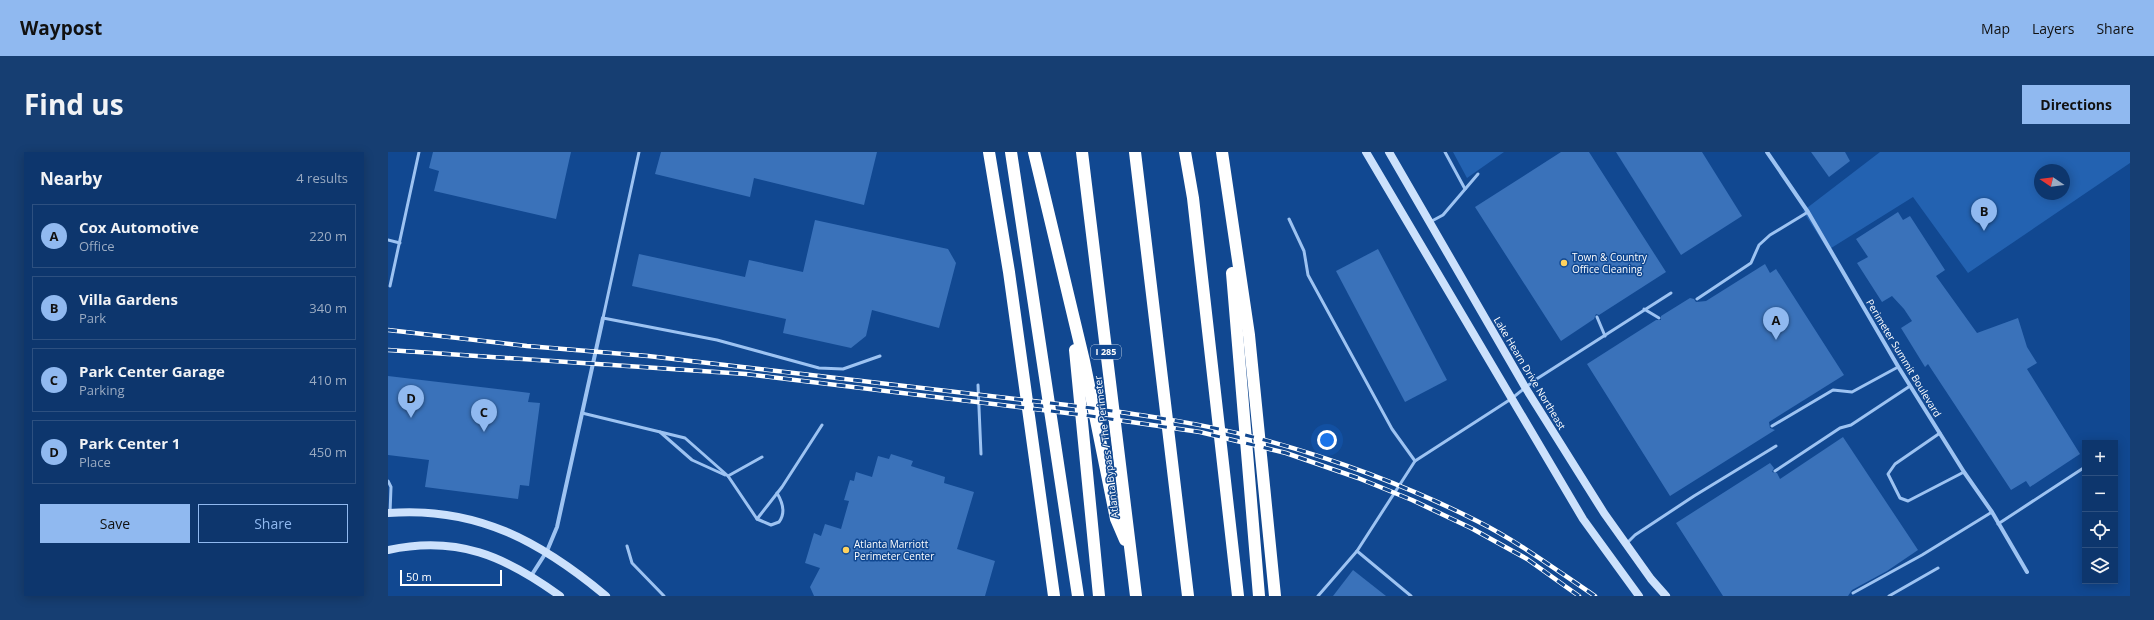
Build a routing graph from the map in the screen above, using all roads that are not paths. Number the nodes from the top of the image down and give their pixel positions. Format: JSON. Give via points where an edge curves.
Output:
{"nodes":[{"id":1,"x":419,"y":152,"type":"edge"},
{"id":2,"x":639,"y":152,"type":"edge"},
{"id":3,"x":989,"y":152,"type":"edge"},
{"id":4,"x":1012,"y":152,"type":"edge"},
{"id":5,"x":1034,"y":152,"type":"edge"},
{"id":6,"x":1082,"y":152,"type":"edge"},
{"id":7,"x":1135,"y":152,"type":"edge"},
{"id":8,"x":1185,"y":152,"type":"edge"},
{"id":9,"x":1222,"y":152,"type":"edge"},
{"id":10,"x":1366,"y":152,"type":"edge"},
{"id":11,"x":1390,"y":152,"type":"edge"},
{"id":12,"x":1445,"y":152,"type":"edge"},
{"id":13,"x":1767,"y":152,"type":"edge"},
{"id":14,"x":1478,"y":174,"type":"dead end"},
{"id":15,"x":1466,"y":189,"type":"junction"},
{"id":16,"x":1808,"y":212,"type":"junction"},
{"id":17,"x":1289,"y":219,"type":"dead end"},
{"id":18,"x":1430,"y":222,"type":"junction"},
{"id":19,"x":388,"y":240,"type":"edge"},
{"id":20,"x":400,"y":242,"type":"junction"},
{"id":21,"x":390,"y":286,"type":"dead end"},
{"id":22,"x":1670,"y":292,"type":"dead end"},
{"id":23,"x":1697,"y":299,"type":"dead end"},
{"id":24,"x":1070,"y":302,"type":"junction"},
{"id":25,"x":1644,"y":309,"type":"junction"},
{"id":26,"x":1597,"y":317,"type":"dead end"},
{"id":27,"x":603,"y":318,"type":"junction"},
{"id":28,"x":1658,"y":318,"type":"dead end"},
{"id":29,"x":1605,"y":336,"type":"junction"},
{"id":30,"x":880,"y":356,"type":"dead end"},
{"id":31,"x":1898,"y":367,"type":"junction"},
{"id":32,"x":978,"y":385,"type":"dead end"},
{"id":33,"x":1910,"y":386,"type":"junction"},
{"id":34,"x":1525,"y":387,"type":"junction"},
{"id":35,"x":1510,"y":399,"type":"junction"},
{"id":36,"x":582,"y":412,"type":"junction"},
{"id":37,"x":822,"y":425,"type":"dead end"},
{"id":38,"x":1772,"y":426,"type":"dead end"},
{"id":39,"x":659,"y":432,"type":"junction"},
{"id":40,"x":1940,"y":433,"type":"junction"},
{"id":41,"x":1776,"y":446,"type":"dead end"},
{"id":42,"x":981,"y":454,"type":"dead end"},
{"id":43,"x":762,"y":457,"type":"dead end"},
{"id":44,"x":1415,"y":461,"type":"junction"},
{"id":45,"x":2082,"y":469,"type":"edge"},
{"id":46,"x":1775,"y":471,"type":"dead end"},
{"id":47,"x":1964,"y":472,"type":"junction"},
{"id":48,"x":728,"y":476,"type":"junction"},
{"id":49,"x":388,"y":481,"type":"edge"},
{"id":50,"x":777,"y":493,"type":"junction"},
{"id":51,"x":1992,"y":512,"type":"junction"},
{"id":52,"x":389,"y":516,"type":"edge"},
{"id":53,"x":757,"y":519,"type":"junction"},
{"id":54,"x":1998,"y":524,"type":"junction"},
{"id":55,"x":1627,"y":543,"type":"junction"},
{"id":56,"x":627,"y":546,"type":"dead end"},
{"id":57,"x":388,"y":550,"type":"edge"},
{"id":58,"x":547,"y":551,"type":"junction"},
{"id":59,"x":1131,"y":552,"type":"junction"},
{"id":60,"x":1357,"y":552,"type":"junction"},
{"id":61,"x":1938,"y":568,"type":"dead end"},
{"id":62,"x":2027,"y":572,"type":"dead end"},
{"id":63,"x":531,"y":576,"type":"junction"},
{"id":64,"x":1853,"y":593,"type":"dead end"},
{"id":65,"x":560,"y":596,"type":"edge"},
{"id":66,"x":606,"y":596,"type":"edge"},
{"id":67,"x":664,"y":596,"type":"edge"},
{"id":68,"x":1054,"y":596,"type":"edge"},
{"id":69,"x":1078,"y":596,"type":"edge"},
{"id":70,"x":1099,"y":596,"type":"edge"},
{"id":71,"x":1136,"y":596,"type":"edge"},
{"id":72,"x":1188,"y":596,"type":"edge"},
{"id":73,"x":1238,"y":596,"type":"edge"},
{"id":74,"x":1259,"y":596,"type":"edge"},
{"id":75,"x":1275,"y":596,"type":"edge"},
{"id":76,"x":1318,"y":596,"type":"edge"},
{"id":77,"x":1411,"y":596,"type":"edge"},
{"id":78,"x":1639,"y":596,"type":"edge"},
{"id":79,"x":1666,"y":596,"type":"edge"},
{"id":80,"x":1889,"y":596,"type":"edge"}],
"edges":[{"from":1,"to":20,"type":"lane"},
{"from":2,"to":27,"type":"lane"},
{"from":3,"to":68,"type":"highway","via":[[1009,272]]},
{"from":4,"to":69,"type":"highway"},
{"from":5,"to":24,"type":"highway"},
{"from":6,"to":59,"type":"highway","name":"Atlanta Bypass / The Perimeter","number":"I 285"},
{"from":7,"to":72,"type":"highway"},
{"from":8,"to":73,"type":"highway","via":[[1193,198]]},
{"from":9,"to":74,"type":"highway"},
{"from":9,"to":75,"type":"highway","via":[[1248,336]]},
{"from":10,"to":35,"type":"street"},
{"from":11,"to":18,"type":"street","name":"Lake Hearn Drive Northeast"},
{"from":12,"to":15,"type":"lane"},
{"from":13,"to":16,"type":"street","name":"Perimeter Summit Boulevard"},
{"from":14,"to":15,"type":"lane"},
{"from":15,"to":18,"type":"lane","via":[[1443,215]]},
{"from":16,"to":23,"type":"lane","via":[[1770,235],[1759,245],[1751,263]]},
{"from":16,"to":31,"type":"street","name":"Perimeter Summit Boulevard"},
{"from":17,"to":44,"type":"lane","via":[[1304,251],[1308,274],[1392,429]]},
{"from":18,"to":34,"type":"street","name":"Lake Hearn Drive Northeast"},
{"from":19,"to":20,"type":"lane"},
{"from":20,"to":21,"type":"lane"},
{"from":22,"to":25,"type":"lane"},
{"from":24,"to":59,"type":"highway","via":[[1116,519]]},
{"from":24,"to":70,"type":"highway"},
{"from":25,"to":28,"type":"lane"},
{"from":25,"to":29,"type":"lane"},
{"from":26,"to":29,"type":"lane"},
{"from":27,"to":30,"type":"lane","via":[[717,340],[819,368],[843,369]]},
{"from":27,"to":36,"type":"street"},
{"from":29,"to":34,"type":"lane"},
{"from":31,"to":33,"type":"street","name":"Perimeter Summit Boulevard"},
{"from":31,"to":38,"type":"lane","via":[[1852,392],[1833,390]]},
{"from":32,"to":42,"type":"lane"},
{"from":33,"to":40,"type":"street","name":"Perimeter Summit Boulevard"},
{"from":33,"to":46,"type":"lane"},
{"from":34,"to":35,"type":"lane"},
{"from":34,"to":55,"type":"street","name":"Lake Hearn Drive Northeast","via":[[1604,513]]},
{"from":35,"to":44,"type":"lane"},
{"from":35,"to":78,"type":"street","via":[[1582,519]]},
{"from":36,"to":39,"type":"lane"},
{"from":36,"to":58,"type":"street","via":[[557,527]]},
{"from":37,"to":50,"type":"lane"},
{"from":39,"to":48,"type":"lane","via":[[692,460]]},
{"from":39,"to":48,"type":"lane","via":[[685,438]]},
{"from":40,"to":47,"type":"street","name":"Perimeter Summit Boulevard"},
{"from":40,"to":47,"type":"lane","via":[[1895,464],[1888,474],[1900,498],[1908,501]]},
{"from":41,"to":55,"type":"lane","via":[[1694,496]]},
{"from":43,"to":48,"type":"lane"},
{"from":44,"to":60,"type":"lane"},
{"from":45,"to":54,"type":"lane"},
{"from":47,"to":51,"type":"street","name":"Perimeter Summit Boulevard"},
{"from":48,"to":53,"type":"lane"},
{"from":49,"to":52,"type":"lane","via":[[391,487]]},
{"from":50,"to":53,"type":"lane"},
{"from":50,"to":53,"type":"lane","via":[[783,509],[779,522],[771,525]]},
{"from":51,"to":54,"type":"street","name":"Perimeter Summit Boulevard"},
{"from":51,"to":64,"type":"lane"},
{"from":52,"to":58,"type":"street","via":[[426,512],[471,520],[519,536]]},
{"from":54,"to":62,"type":"street","name":"Perimeter Summit Boulevard"},
{"from":55,"to":79,"type":"street","name":"Lake Hearn Drive Northeast","via":[[1651,579]]},
{"from":56,"to":67,"type":"lane","via":[[632,564]]},
{"from":57,"to":63,"type":"street","via":[[412,545],[462,547],[499,559]]},
{"from":58,"to":63,"type":"street"},
{"from":58,"to":66,"type":"street"},
{"from":59,"to":71,"type":"highway","name":"Atlanta Bypass / The Perimeter","number":"I 285"},
{"from":60,"to":76,"type":"lane"},
{"from":60,"to":77,"type":"lane"},
{"from":61,"to":80,"type":"lane"},
{"from":63,"to":65,"type":"street"}]}
